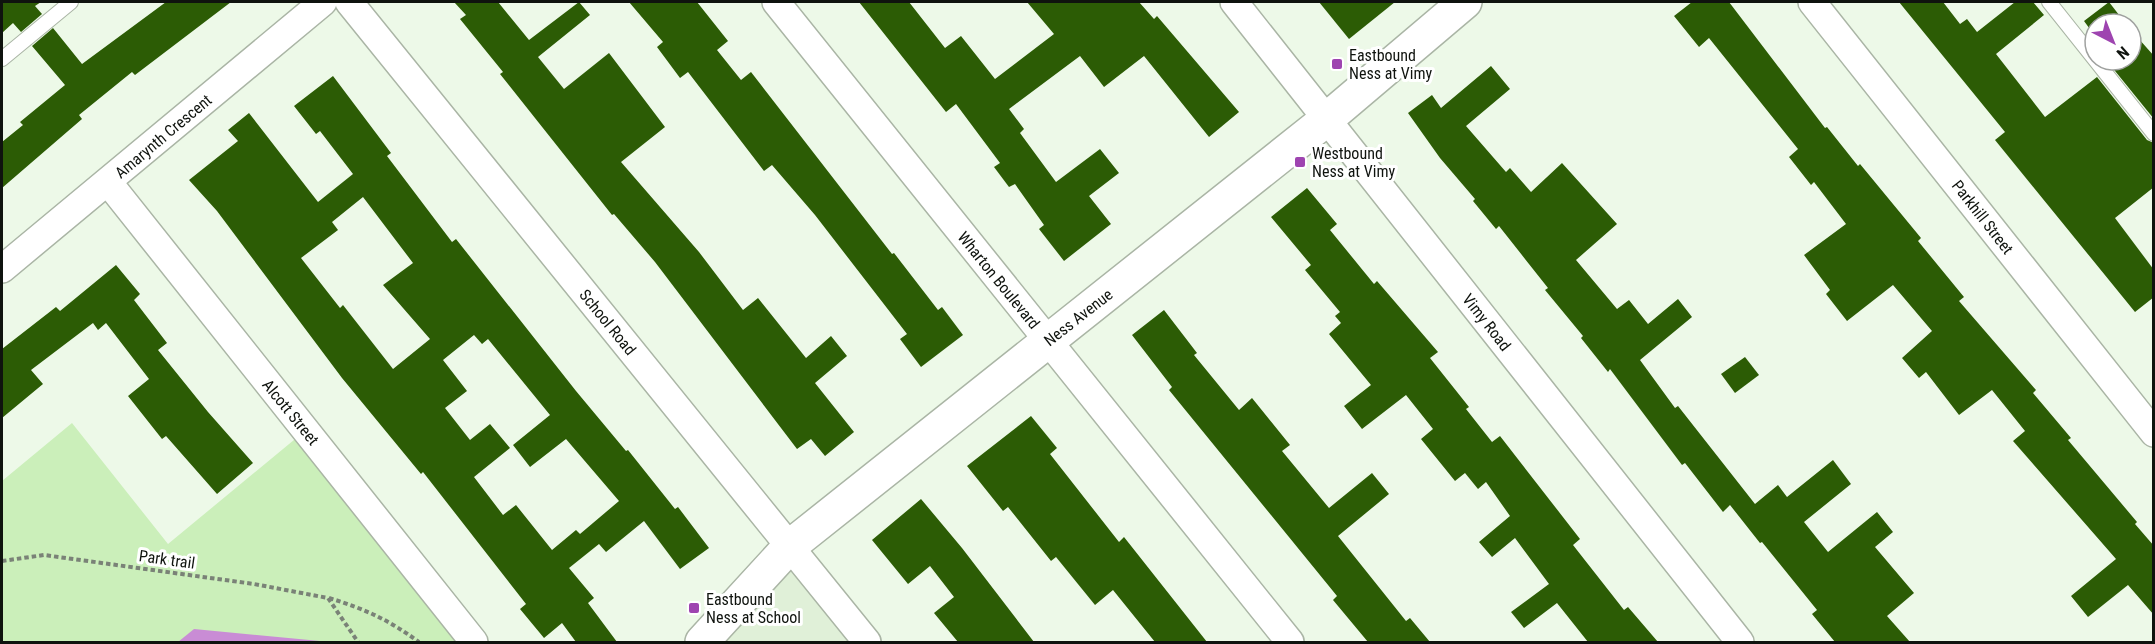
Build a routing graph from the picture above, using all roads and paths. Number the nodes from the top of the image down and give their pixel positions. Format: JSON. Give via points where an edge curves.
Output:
{"nodes":[{"id":1,"x":71,"y":2,"type":"edge"},
{"id":2,"x":323,"y":2,"type":"edge"},
{"id":3,"x":350,"y":2,"type":"edge"},
{"id":4,"x":776,"y":2,"type":"edge"},
{"id":5,"x":1234,"y":2,"type":"edge"},
{"id":6,"x":1465,"y":2,"type":"edge"},
{"id":7,"x":1812,"y":2,"type":"edge"},
{"id":8,"x":2049,"y":2,"type":"edge"},
{"id":9,"x":2,"y":59,"type":"edge"},
{"id":10,"x":1327,"y":119,"type":"junction"},
{"id":11,"x":2154,"y":134,"type":"edge"},
{"id":12,"x":108,"y":182,"type":"junction"},
{"id":13,"x":2,"y":269,"type":"edge"},
{"id":14,"x":1048,"y":341,"type":"junction"},
{"id":15,"x":2154,"y":433,"type":"edge"},
{"id":16,"x":789,"y":547,"type":"junction"},
{"id":17,"x":2,"y":561,"type":"edge"},
{"id":18,"x":328,"y":598,"type":"junction"},
{"id":19,"x":358,"y":642,"type":"edge"},
{"id":20,"x":419,"y":642,"type":"edge"},
{"id":21,"x":474,"y":642,"type":"edge"},
{"id":22,"x":702,"y":642,"type":"edge"},
{"id":23,"x":867,"y":642,"type":"edge"},
{"id":24,"x":1290,"y":642,"type":"edge"},
{"id":25,"x":1740,"y":642,"type":"edge"}],
"edges":[{"from":1,"to":9,"type":"lane"},
{"from":2,"to":12,"type":"street","name":"Amarynth Crescent"},
{"from":3,"to":16,"type":"street","name":"School Road"},
{"from":4,"to":14,"type":"street","name":"Wharton Boulevard"},
{"from":5,"to":10,"type":"street","name":"Vimy Road"},
{"from":6,"to":10,"type":"street","name":"Ness Avenue"},
{"from":7,"to":15,"type":"street","name":"Parkhill Street"},
{"from":8,"to":11,"type":"lane"},
{"from":10,"to":14,"type":"street","name":"Ness Avenue"},
{"from":10,"to":25,"type":"street","name":"Vimy Road"},
{"from":12,"to":13,"type":"street","name":"Amarynth Crescent"},
{"from":12,"to":21,"type":"street","name":"Alcott Street"},
{"from":14,"to":16,"type":"street","name":"Ness Avenue"},
{"from":14,"to":24,"type":"street","name":"Wharton Boulevard"},
{"from":16,"to":22,"type":"street","name":"Ness Avenue"},
{"from":16,"to":23,"type":"street","name":"School Road"},
{"from":17,"to":18,"type":"path","name":"Park trail","via":[[44,555]]},
{"from":18,"to":19,"type":"path"},
{"from":18,"to":20,"type":"path","name":"Park trail","via":[[366,609]]}]}
